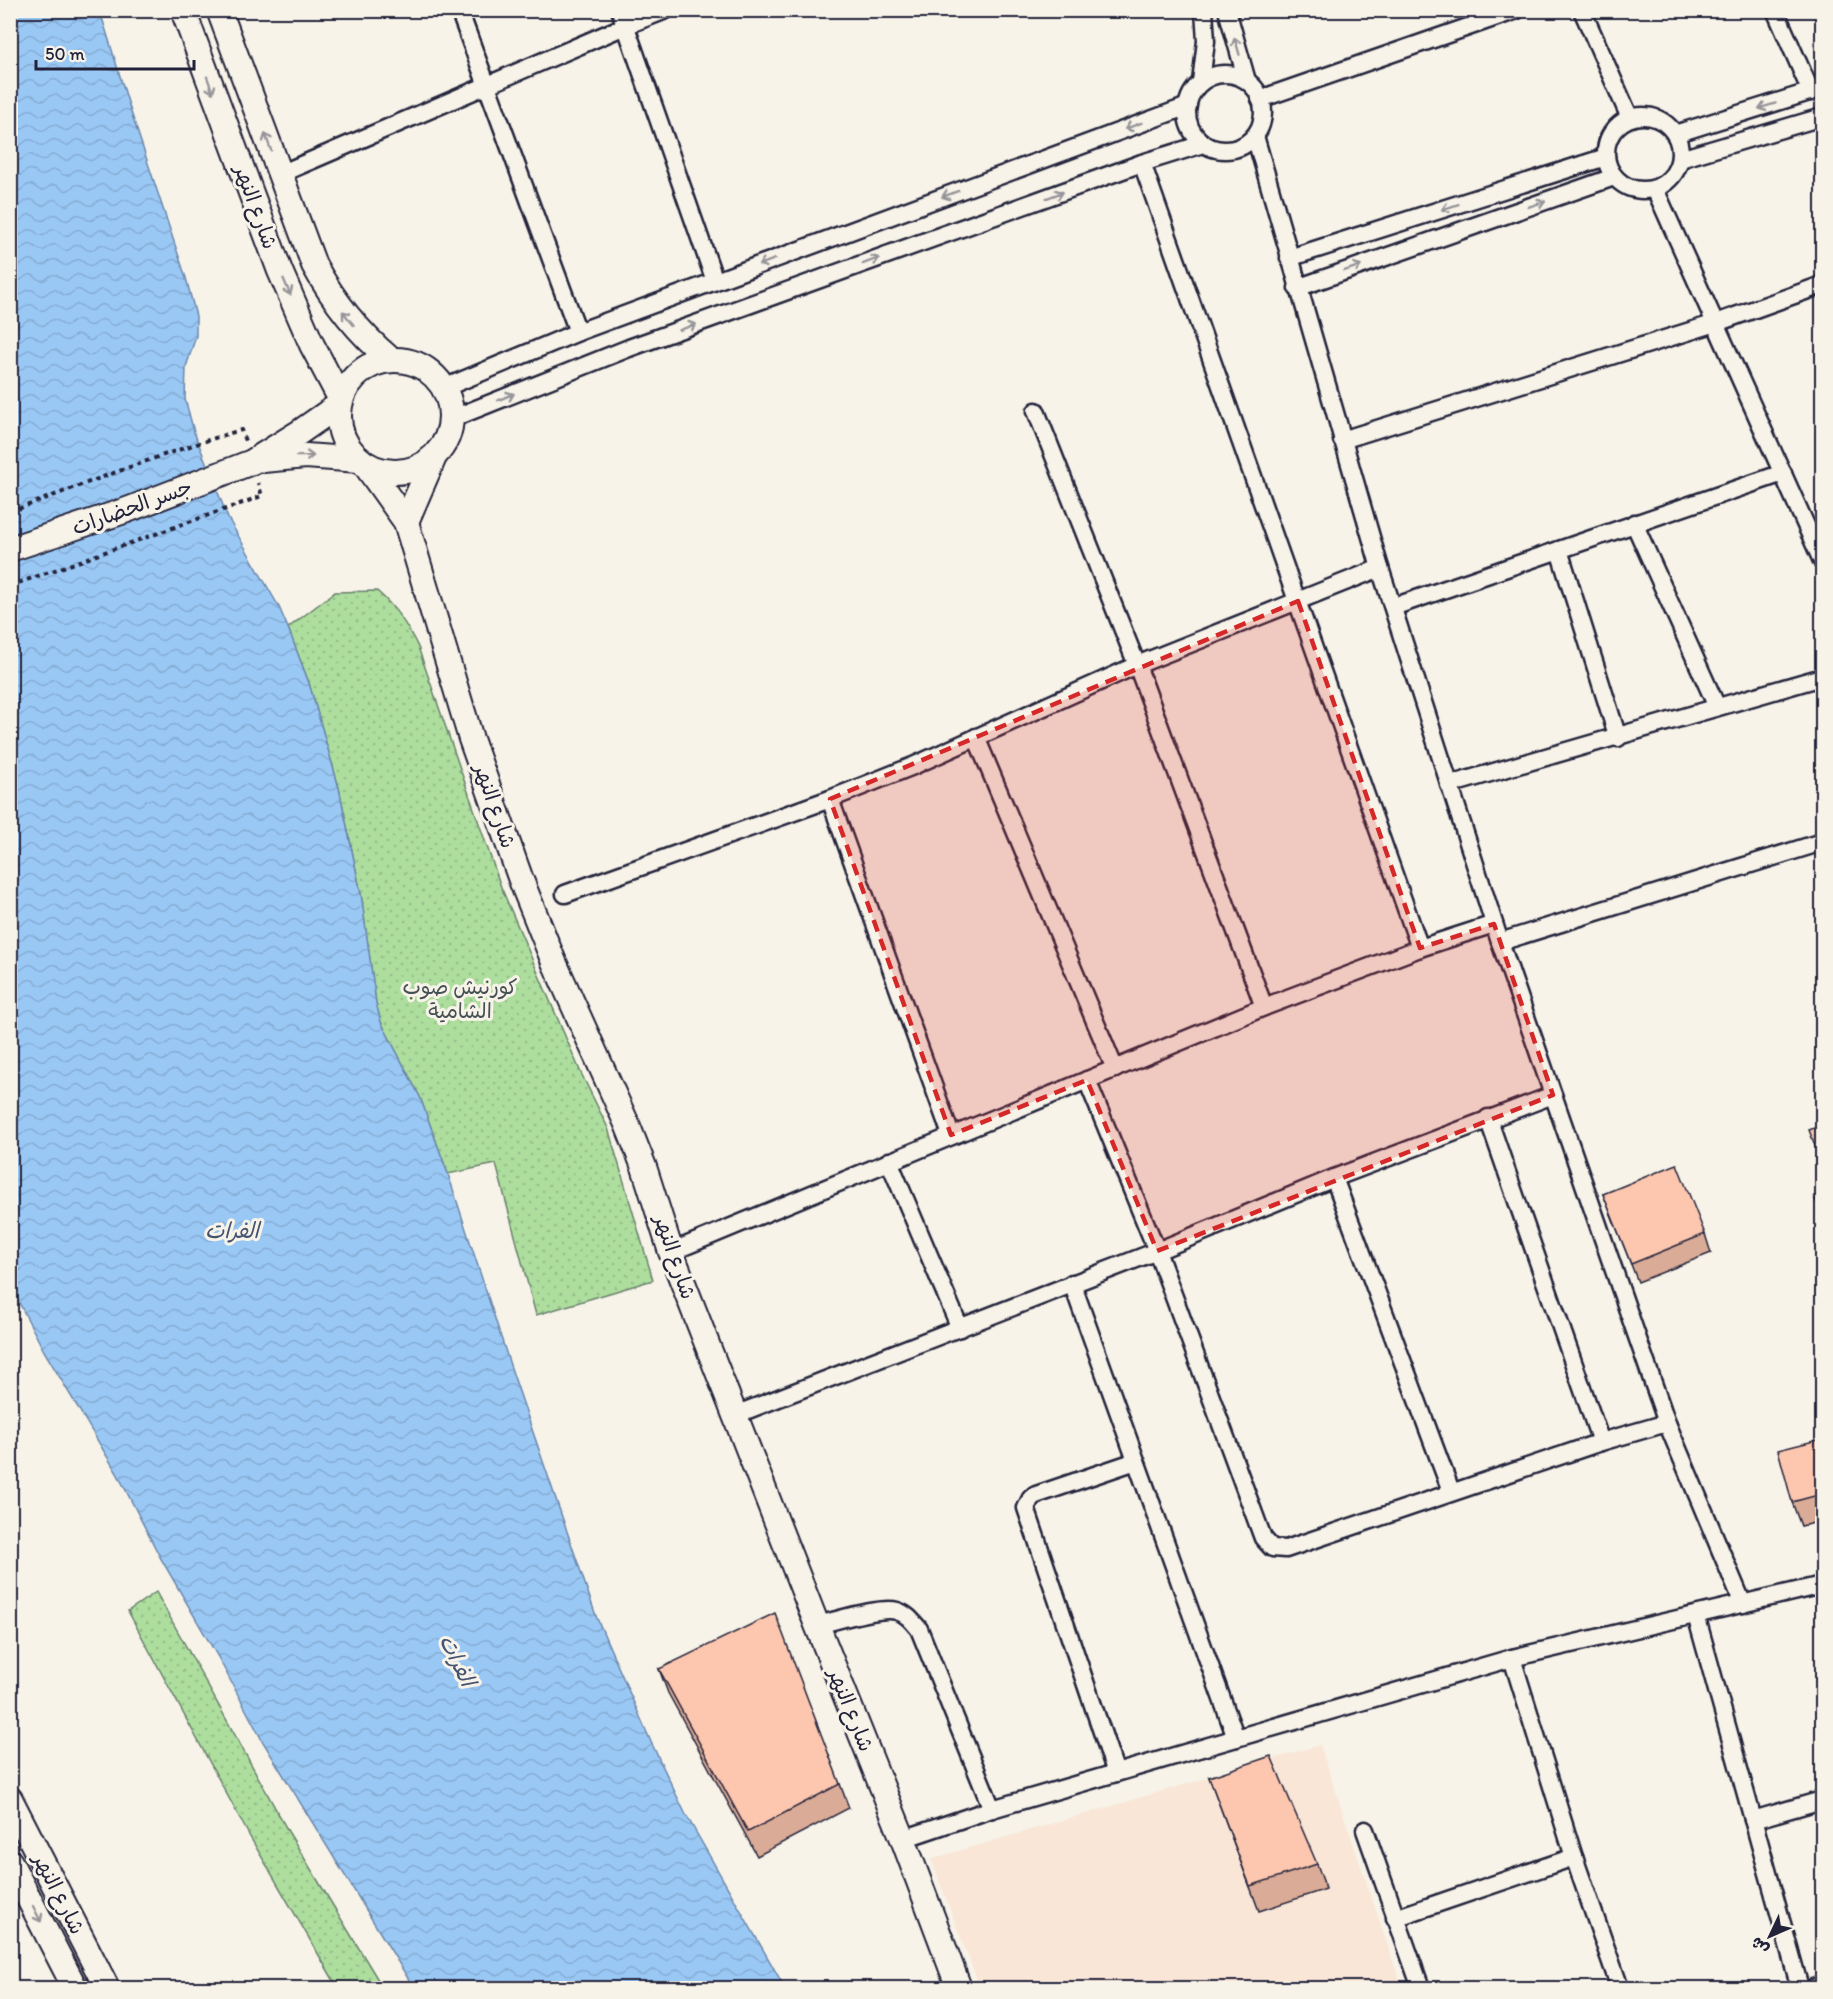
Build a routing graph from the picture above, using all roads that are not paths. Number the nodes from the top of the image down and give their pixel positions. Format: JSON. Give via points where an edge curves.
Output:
{"nodes":[{"id":1,"x":183,"y":10,"type":"edge"},
{"id":2,"x":219,"y":10,"type":"edge"},
{"id":3,"x":459,"y":10,"type":"edge"},
{"id":4,"x":666,"y":10,"type":"edge"},
{"id":5,"x":1204,"y":10,"type":"edge"},
{"id":6,"x":1227,"y":10,"type":"edge"},
{"id":7,"x":1517,"y":10,"type":"edge"},
{"id":8,"x":1582,"y":10,"type":"edge"},
{"id":9,"x":1774,"y":10,"type":"edge"},
{"id":10,"x":622,"y":18,"type":"edge"},
{"id":11,"x":1247,"y":81,"type":"junction"},
{"id":12,"x":1201,"y":82,"type":"junction"},
{"id":13,"x":487,"y":85,"type":"junction"},
{"id":14,"x":1817,"y":90,"type":"edge"},
{"id":15,"x":1260,"y":99,"type":"junction"},
{"id":16,"x":1188,"y":106,"type":"junction"},
{"id":17,"x":1822,"y":117,"type":"edge"},
{"id":18,"x":1630,"y":118,"type":"junction"},
{"id":19,"x":1675,"y":134,"type":"junction"},
{"id":20,"x":1255,"y":136,"type":"junction"},
{"id":21,"x":1203,"y":144,"type":"junction"},
{"id":22,"x":1606,"y":157,"type":"junction"},
{"id":23,"x":1680,"y":159,"type":"junction"},
{"id":24,"x":1142,"y":164,"type":"junction"},
{"id":25,"x":280,"y":174,"type":"junction"},
{"id":26,"x":1614,"y":177,"type":"junction"},
{"id":27,"x":1655,"y":189,"type":"junction"},
{"id":28,"x":1289,"y":258,"type":"junction"},
{"id":29,"x":715,"y":281,"type":"junction"},
{"id":30,"x":1822,"y":285,"type":"edge"},
{"id":31,"x":1297,"y":288,"type":"junction"},
{"id":32,"x":1716,"y":323,"type":"junction"},
{"id":33,"x":578,"y":332,"type":"junction"},
{"id":34,"x":390,"y":359,"type":"junction"},
{"id":35,"x":444,"y":388,"type":"junction"},
{"id":36,"x":340,"y":402,"type":"junction"},
{"id":37,"x":1036,"y":411,"type":"dead end"},
{"id":38,"x":451,"y":418,"type":"junction"},
{"id":39,"x":1342,"y":440,"type":"junction"},
{"id":40,"x":434,"y":457,"type":"junction"},
{"id":41,"x":252,"y":462,"type":"junction"},
{"id":42,"x":361,"y":462,"type":"junction"},
{"id":43,"x":1783,"y":473,"type":"junction"},
{"id":44,"x":406,"y":522,"type":"junction"},
{"id":45,"x":1634,"y":523,"type":"junction"},
{"id":46,"x":10,"y":549,"type":"edge"},
{"id":47,"x":1559,"y":550,"type":"junction"},
{"id":48,"x":1822,"y":561,"type":"edge"},
{"id":49,"x":1380,"y":568,"type":"junction"},
{"id":50,"x":1298,"y":601,"type":"junction"},
{"id":51,"x":1393,"y":607,"type":"junction"},
{"id":52,"x":1137,"y":665,"type":"junction"},
{"id":53,"x":1822,"y":677,"type":"edge"},
{"id":54,"x":1717,"y":707,"type":"junction"},
{"id":55,"x":976,"y":737,"type":"junction"},
{"id":56,"x":1618,"y":738,"type":"junction"},
{"id":57,"x":1449,"y":785,"type":"junction"},
{"id":58,"x":830,"y":799,"type":"junction"},
{"id":59,"x":1822,"y":843,"type":"edge"},
{"id":60,"x":565,"y":894,"type":"dead end"},
{"id":61,"x":1494,"y":924,"type":"junction"},
{"id":62,"x":1500,"y":942,"type":"junction"},
{"id":63,"x":1420,"y":948,"type":"junction"},
{"id":64,"x":1264,"y":1007,"type":"junction"},
{"id":65,"x":1115,"y":1069,"type":"junction"},
{"id":66,"x":1087,"y":1080,"type":"junction"},
{"id":67,"x":1553,"y":1095,"type":"junction"},
{"id":68,"x":1488,"y":1118,"type":"junction"},
{"id":69,"x":951,"y":1136,"type":"junction"},
{"id":70,"x":889,"y":1161,"type":"junction"},
{"id":71,"x":1334,"y":1178,"type":"junction"},
{"id":72,"x":1157,"y":1251,"type":"junction"},
{"id":73,"x":671,"y":1252,"type":"junction"},
{"id":74,"x":1072,"y":1283,"type":"junction"},
{"id":75,"x":960,"y":1328,"type":"junction"},
{"id":76,"x":735,"y":1415,"type":"junction"},
{"id":77,"x":1667,"y":1423,"type":"junction"},
{"id":78,"x":1601,"y":1442,"type":"junction"},
{"id":79,"x":1136,"y":1461,"type":"junction"},
{"id":80,"x":1451,"y":1491,"type":"junction"},
{"id":81,"x":1822,"y":1585,"type":"edge"},
{"id":82,"x":1743,"y":1604,"type":"junction"},
{"id":83,"x":1696,"y":1615,"type":"junction"},
{"id":84,"x":817,"y":1625,"type":"junction"},
{"id":85,"x":1512,"y":1658,"type":"junction"},
{"id":86,"x":1236,"y":1738,"type":"junction"},
{"id":87,"x":1116,"y":1773,"type":"junction"},
{"id":88,"x":10,"y":1799,"type":"edge"},
{"id":89,"x":1822,"y":1800,"type":"edge"},
{"id":90,"x":992,"y":1809,"type":"junction"},
{"id":91,"x":1753,"y":1820,"type":"junction"},
{"id":92,"x":1365,"y":1830,"type":"dead end"},
{"id":93,"x":903,"y":1839,"type":"junction"},
{"id":94,"x":1574,"y":1857,"type":"junction"},
{"id":95,"x":10,"y":1862,"type":"edge"},
{"id":96,"x":1395,"y":1918,"type":"junction"},
{"id":97,"x":1822,"y":1985,"type":"edge"},
{"id":98,"x":75,"y":1989,"type":"edge"},
{"id":99,"x":108,"y":1989,"type":"edge"},
{"id":100,"x":959,"y":1989,"type":"edge"},
{"id":101,"x":1421,"y":1989,"type":"edge"},
{"id":102,"x":1620,"y":1989,"type":"edge"},
{"id":103,"x":1800,"y":1989,"type":"edge"},
{"id":104,"x":1813,"y":1989,"type":"edge"}],
"edges":[{"from":1,"to":36,"type":"main road","name":"شارع النهر","one_way":true,"via":[[280,271]]},
{"from":25,"to":2,"type":"main road","name":"شارع النهر","one_way":true},
{"from":3,"to":13,"type":"street"},
{"from":4,"to":10,"type":"street"},
{"from":5,"to":12,"type":"street","via":[[1206,40]]},
{"from":11,"to":6,"type":"street","one_way":true},
{"from":7,"to":15,"type":"street"},
{"from":8,"to":18,"type":"street"},
{"from":9,"to":14,"type":"street"},
{"from":10,"to":13,"type":"street"},
{"from":10,"to":29,"type":"street"},
{"from":11,"to":12,"type":"street","via":[[1226,74]]},
{"from":11,"to":15,"type":"street"},
{"from":12,"to":16,"type":"street"},
{"from":13,"to":25,"type":"street"},
{"from":13,"to":33,"type":"street"},
{"from":14,"to":19,"type":"street","one_way":true},
{"from":15,"to":20,"type":"street","via":[[1262,118]]},
{"from":16,"to":21,"type":"street","via":[[1191,130]]},
{"from":16,"to":29,"type":"street","one_way":true},
{"from":17,"to":23,"type":"street"},
{"from":18,"to":19,"type":"street","via":[[1656,118]]},
{"from":18,"to":22,"type":"street","via":[[1611,133]]},
{"from":19,"to":23,"type":"street"},
{"from":20,"to":21,"type":"street","via":[[1229,150]]},
{"from":20,"to":28,"type":"street"},
{"from":21,"to":24,"type":"street"},
{"from":22,"to":26,"type":"street"},
{"from":22,"to":28,"type":"street","one_way":true},
{"from":23,"to":27,"type":"street","via":[[1667,182]]},
{"from":38,"to":24,"type":"street","one_way":true,"via":[[629,348]]},
{"from":24,"to":50,"type":"street"},
{"from":34,"to":25,"type":"main road","name":"شارع النهر","one_way":true,"via":[[346,317],[323,283]]},
{"from":26,"to":27,"type":"street","via":[[1633,189]]},
{"from":31,"to":26,"type":"street","one_way":true},
{"from":27,"to":32,"type":"street"},
{"from":28,"to":31,"type":"street"},
{"from":29,"to":33,"type":"street"},
{"from":30,"to":32,"type":"street"},
{"from":31,"to":39,"type":"street"},
{"from":32,"to":39,"type":"street"},
{"from":32,"to":43,"type":"street"},
{"from":33,"to":35,"type":"street"},
{"from":34,"to":35,"type":"main road","via":[[421,366]]},
{"from":34,"to":36,"type":"main road","via":[[363,369],[349,382]]},
{"from":35,"to":38,"type":"main road"},
{"from":36,"to":41,"type":"main road"},
{"from":36,"to":42,"type":"main road","via":[[342,434]]},
{"from":37,"to":52,"type":"street"},
{"from":38,"to":40,"type":"main road","via":[[446,440]]},
{"from":39,"to":49,"type":"street"},
{"from":40,"to":42,"type":"main road","via":[[415,469],[400,472],[377,470]]},
{"from":40,"to":44,"type":"main road"},
{"from":41,"to":42,"type":"main road","one_way":true,"via":[[306,456]]},
{"from":41,"to":46,"type":"main road","name":"جسر الحضارات"},
{"from":42,"to":44,"type":"main road","name":"شارع النهر"},
{"from":43,"to":45,"type":"street"},
{"from":43,"to":48,"type":"street"},
{"from":44,"to":73,"type":"main road","name":"شارع النهر","via":[[499,820],[554,962],[632,1135]]},
{"from":45,"to":47,"type":"street"},
{"from":45,"to":54,"type":"street"},
{"from":47,"to":51,"type":"street"},
{"from":47,"to":56,"type":"street"},
{"from":49,"to":50,"type":"street"},
{"from":49,"to":51,"type":"street"},
{"from":50,"to":52,"type":"street"},
{"from":50,"to":63,"type":"street"},
{"from":51,"to":57,"type":"street"},
{"from":52,"to":55,"type":"street"},
{"from":52,"to":64,"type":"street"},
{"from":53,"to":54,"type":"street"},
{"from":54,"to":56,"type":"street"},
{"from":55,"to":58,"type":"street"},
{"from":55,"to":65,"type":"street"},
{"from":56,"to":57,"type":"street"},
{"from":57,"to":61,"type":"street"},
{"from":58,"to":60,"type":"street"},
{"from":58,"to":69,"type":"street"},
{"from":59,"to":62,"type":"street"},
{"from":61,"to":62,"type":"street"},
{"from":61,"to":63,"type":"street"},
{"from":62,"to":67,"type":"street"},
{"from":63,"to":64,"type":"street"},
{"from":64,"to":65,"type":"street"},
{"from":65,"to":66,"type":"street"},
{"from":66,"to":69,"type":"street"},
{"from":66,"to":72,"type":"street"},
{"from":67,"to":68,"type":"street"},
{"from":67,"to":77,"type":"street"},
{"from":68,"to":71,"type":"street"},
{"from":68,"to":78,"type":"street"},
{"from":69,"to":70,"type":"street"},
{"from":70,"to":73,"type":"street"},
{"from":70,"to":75,"type":"street"},
{"from":71,"to":72,"type":"street"},
{"from":71,"to":80,"type":"street"},
{"from":72,"to":74,"type":"street"},
{"from":72,"to":80,"type":"street","via":[[1263,1538],[1272,1548],[1286,1549]]},
{"from":73,"to":76,"type":"main road","name":"شارع النهر"},
{"from":74,"to":75,"type":"street"},
{"from":74,"to":79,"type":"street"},
{"from":75,"to":76,"type":"street"},
{"from":76,"to":84,"type":"main road","name":"شارع النهر"},
{"from":77,"to":78,"type":"street"},
{"from":77,"to":82,"type":"street"},
{"from":78,"to":80,"type":"street"},
{"from":79,"to":86,"type":"street"},
{"from":79,"to":87,"type":"street","via":[[1036,1495],[1026,1508]]},
{"from":81,"to":82,"type":"street"},
{"from":82,"to":83,"type":"street"},
{"from":83,"to":85,"type":"street"},
{"from":83,"to":91,"type":"street"},
{"from":84,"to":90,"type":"street","via":[[878,1611],[895,1610],[908,1616],[919,1629]]},
{"from":84,"to":93,"type":"main road","name":"شارع النهر"},
{"from":85,"to":86,"type":"street"},
{"from":85,"to":94,"type":"street"},
{"from":86,"to":87,"type":"street"},
{"from":87,"to":90,"type":"street"},
{"from":88,"to":99,"type":"main road","name":"شارع النهر"},
{"from":89,"to":91,"type":"street"},
{"from":90,"to":93,"type":"street"},
{"from":91,"to":103,"type":"street"},
{"from":92,"to":96,"type":"street"},
{"from":93,"to":100,"type":"main road","name":"شارع النهر"},
{"from":94,"to":96,"type":"street"},
{"from":94,"to":102,"type":"street"},
{"from":95,"to":98,"type":"main road","name":"شارع النهر","one_way":true},
{"from":96,"to":101,"type":"street"},
{"from":97,"to":104,"type":"street"}]}
